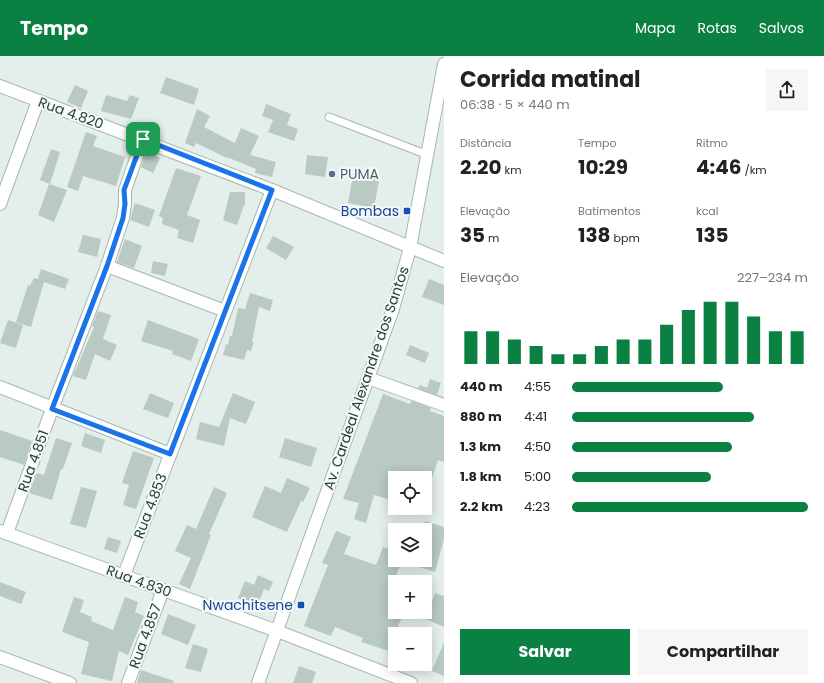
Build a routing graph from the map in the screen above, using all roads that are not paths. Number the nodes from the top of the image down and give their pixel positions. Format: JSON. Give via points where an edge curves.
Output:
{"nodes":[{"id":1,"x":444,"y":64,"type":"edge"},
{"id":2,"x":0,"y":86,"type":"edge"},
{"id":3,"x":38,"y":101,"type":"junction"},
{"id":4,"x":328,"y":117,"type":"dead end"},
{"id":5,"x":143,"y":139,"type":"junction"},
{"id":6,"x":428,"y":155,"type":"junction"},
{"id":7,"x":272,"y":190,"type":"junction"},
{"id":8,"x":0,"y":204,"type":"edge"},
{"id":9,"x":410,"y":248,"type":"junction"},
{"id":10,"x":444,"y":261,"type":"edge"},
{"id":11,"x":107,"y":266,"type":"junction"},
{"id":12,"x":225,"y":311,"type":"junction"},
{"id":13,"x":368,"y":378,"type":"junction"},
{"id":14,"x":0,"y":387,"type":"edge"},
{"id":15,"x":444,"y":405,"type":"edge"},
{"id":16,"x":52,"y":409,"type":"junction"},
{"id":17,"x":170,"y":454,"type":"junction"},
{"id":18,"x":4,"y":532,"type":"edge"},
{"id":19,"x":124,"y":575,"type":"junction"},
{"id":20,"x":163,"y":590,"type":"junction"},
{"id":21,"x":277,"y":631,"type":"junction"},
{"id":22,"x":0,"y":657,"type":"edge"},
{"id":23,"x":70,"y":683,"type":"edge"},
{"id":24,"x":128,"y":683,"type":"edge"},
{"id":25,"x":258,"y":683,"type":"edge"},
{"id":26,"x":411,"y":683,"type":"edge"}],
"edges":[{"from":1,"to":6,"type":"street","name":"Av. Cardeal Alexandre dos Santos"},
{"from":2,"to":3,"type":"street","name":"Rua 4.820"},
{"from":3,"to":5,"type":"street","name":"Rua 4.820"},
{"from":3,"to":8,"type":"street"},
{"from":4,"to":6,"type":"lane"},
{"from":5,"to":7,"type":"street","name":"Rua 4.820"},
{"from":5,"to":11,"type":"street","name":"Rua 4.851","via":[[124,190],[123,218]]},
{"from":6,"to":9,"type":"street","name":"Av. Cardeal Alexandre dos Santos"},
{"from":7,"to":9,"type":"street","name":"Rua 4.820"},
{"from":7,"to":12,"type":"street","name":"Rua 4.853"},
{"from":9,"to":10,"type":"street","name":"Rua 4.820"},
{"from":9,"to":13,"type":"street","name":"Av. Cardeal Alexandre dos Santos","via":[[393,309]]},
{"from":11,"to":12,"type":"street"},
{"from":11,"to":16,"type":"street","name":"Rua 4.851"},
{"from":12,"to":17,"type":"street","name":"Rua 4.853"},
{"from":13,"to":15,"type":"street"},
{"from":13,"to":21,"type":"street","name":"Av. Cardeal Alexandre dos Santos"},
{"from":14,"to":16,"type":"street"},
{"from":16,"to":17,"type":"street"},
{"from":16,"to":18,"type":"street","name":"Rua 4.851"},
{"from":17,"to":19,"type":"street","name":"Rua 4.853"},
{"from":18,"to":19,"type":"street","name":"Rua 4.830"},
{"from":19,"to":20,"type":"street","name":"Rua 4.830"},
{"from":20,"to":21,"type":"street","name":"Rua 4.830"},
{"from":20,"to":24,"type":"street","name":"Rua 4.857"},
{"from":21,"to":25,"type":"street","name":"Av. Cardeal Alexandre dos Santos"},
{"from":21,"to":26,"type":"street","name":"Rua 4.830"},
{"from":22,"to":23,"type":"street"}]}
